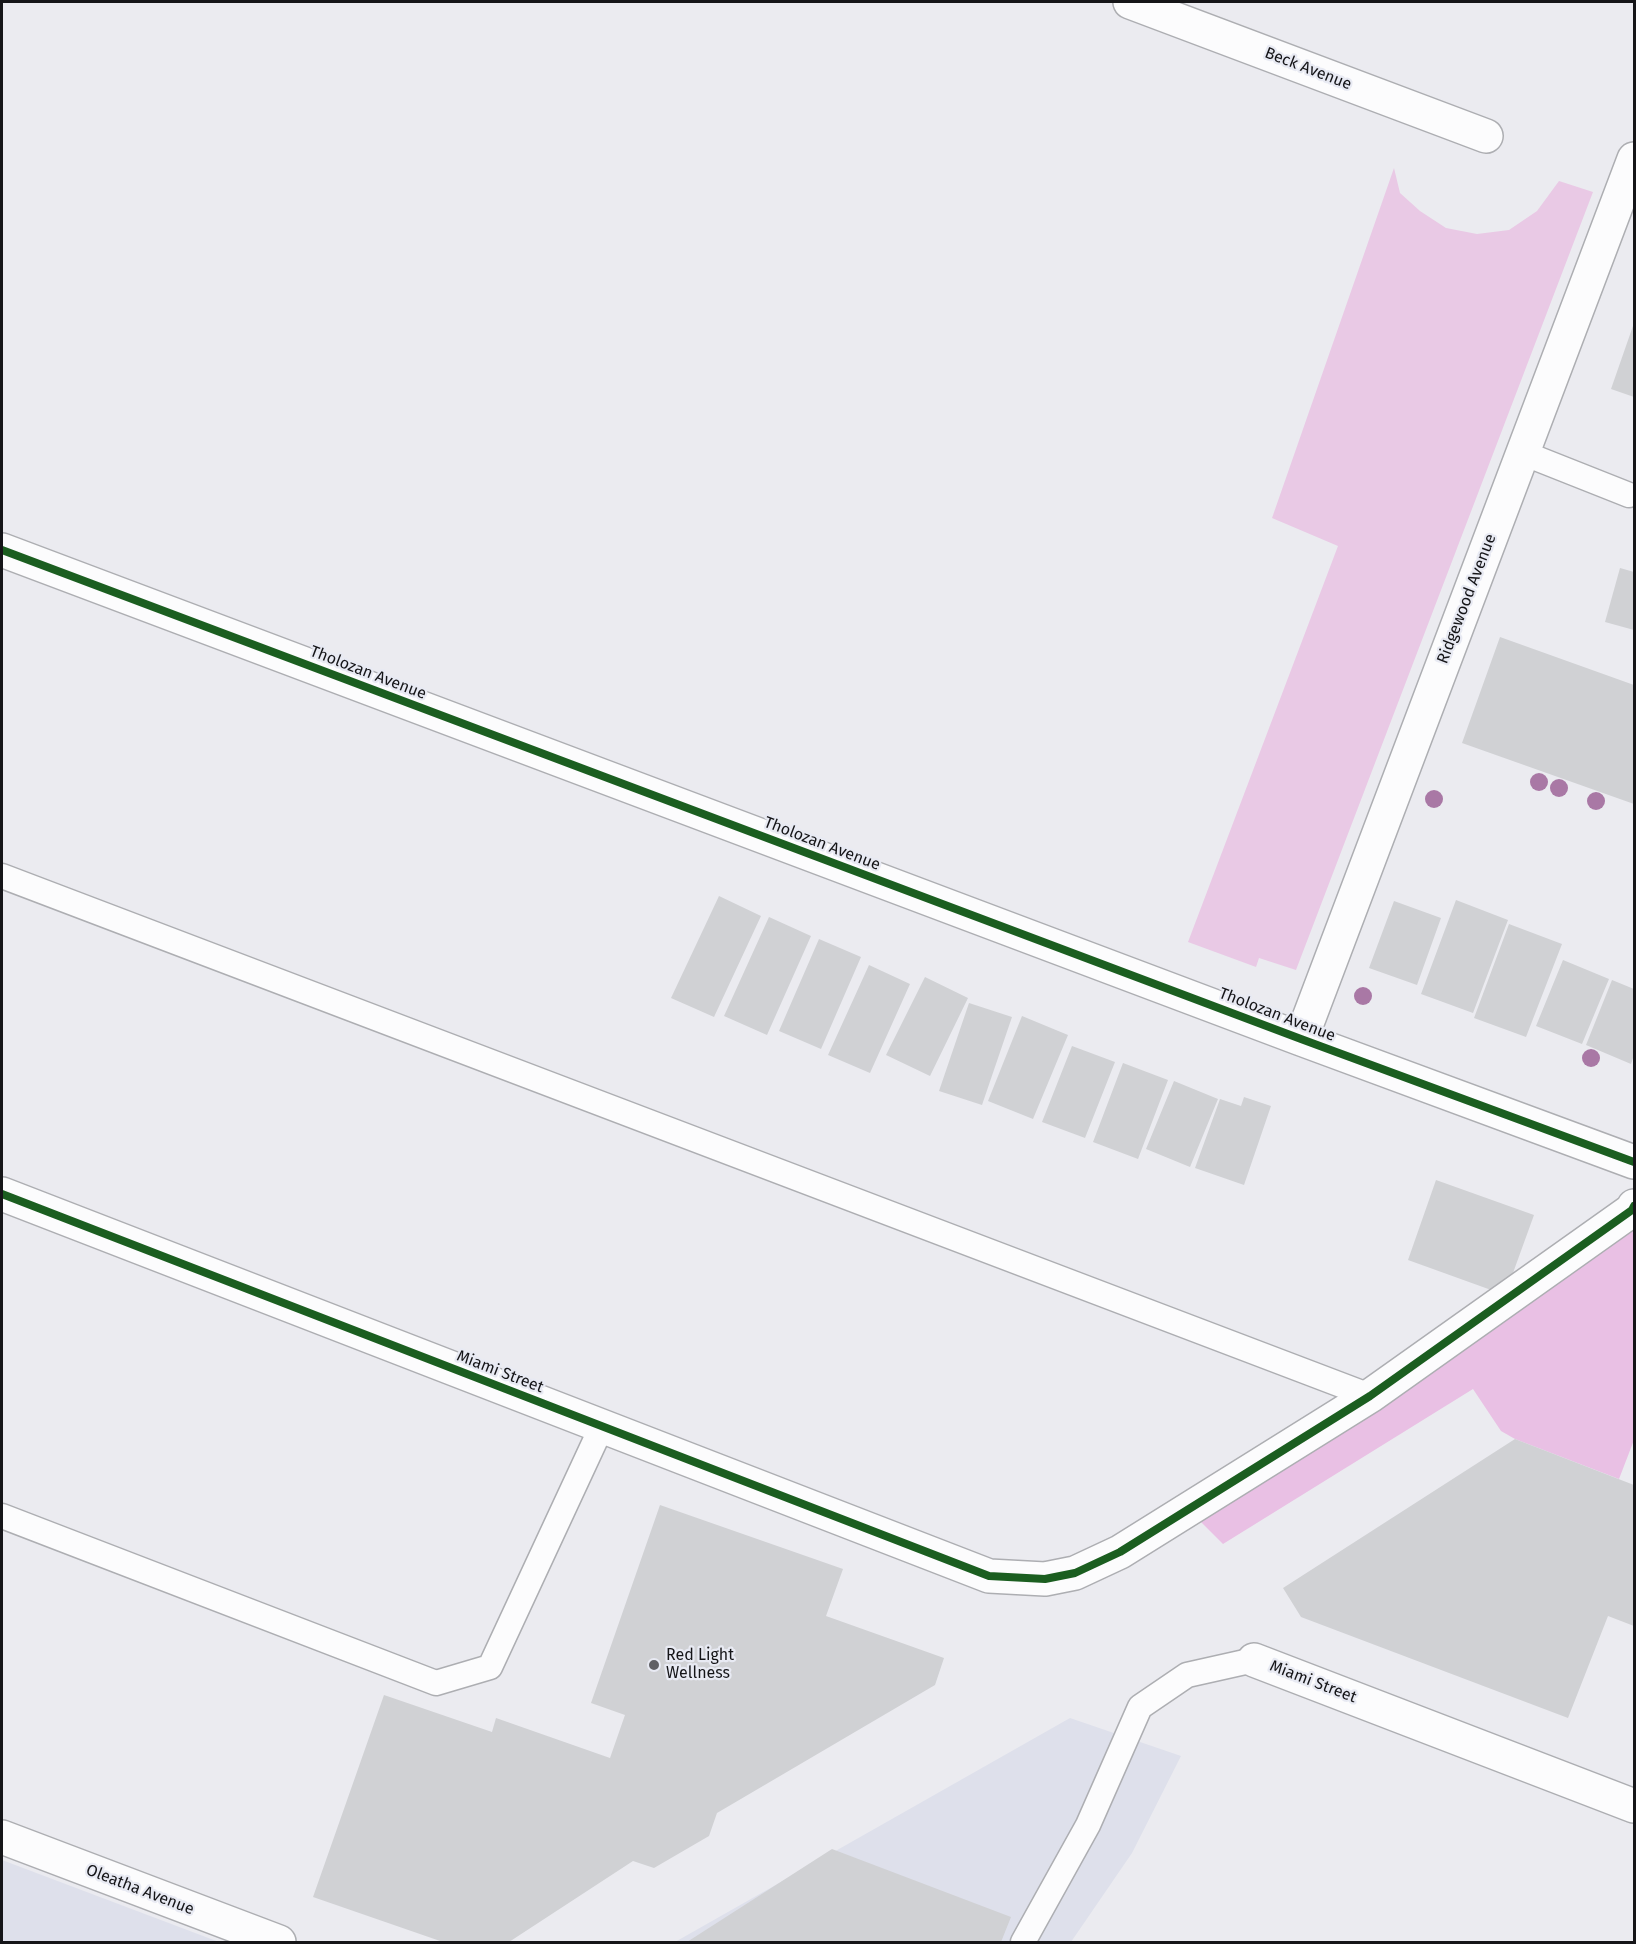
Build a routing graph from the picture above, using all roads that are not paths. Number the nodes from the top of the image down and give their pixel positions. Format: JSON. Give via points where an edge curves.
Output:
{"nodes":[{"id":1,"x":1130,"y":2,"type":"edge"},
{"id":2,"x":1486,"y":136,"type":"dead end"},
{"id":3,"x":1635,"y":159,"type":"edge"},
{"id":4,"x":1628,"y":192,"type":"edge"},
{"id":5,"x":1523,"y":453,"type":"junction"},
{"id":6,"x":1629,"y":495,"type":"dead end"},
{"id":7,"x":2,"y":550,"type":"edge"},
{"id":8,"x":2,"y":876,"type":"edge"},
{"id":9,"x":1301,"y":1039,"type":"junction"},
{"id":10,"x":1635,"y":1162,"type":"edge"},
{"id":11,"x":2,"y":1194,"type":"edge"},
{"id":12,"x":1635,"y":1206,"type":"edge"},
{"id":13,"x":1370,"y":1396,"type":"junction"},
{"id":14,"x":602,"y":1426,"type":"junction"},
{"id":15,"x":2,"y":1516,"type":"edge"},
{"id":16,"x":1254,"y":1660,"type":"joint"},
{"id":17,"x":1635,"y":1806,"type":"edge"},
{"id":18,"x":2,"y":1837,"type":"edge"},
{"id":19,"x":279,"y":1942,"type":"edge"},
{"id":20,"x":1023,"y":1942,"type":"edge"}],
"edges":[{"from":1,"to":2,"type":"street","name":"Beck Avenue"},
{"from":3,"to":4,"type":"street","name":"Ridgewood Avenue"},
{"from":4,"to":5,"type":"street","name":"Ridgewood Avenue"},
{"from":5,"to":6,"type":"lane"},
{"from":5,"to":9,"type":"street","name":"Ridgewood Avenue"},
{"from":7,"to":9,"type":"street","name":"Tholozan Avenue"},
{"from":8,"to":13,"type":"lane"},
{"from":9,"to":10,"type":"street","name":"Tholozan Avenue"},
{"from":11,"to":14,"type":"street","name":"Miami Street"},
{"from":12,"to":13,"type":"street","name":"Miami Street"},
{"from":13,"to":14,"type":"street","name":"Miami Street","via":[[1120,1552],[1075,1573],[1045,1579],[989,1576]]},
{"from":14,"to":15,"type":"lane","via":[[490,1667],[436,1683]]},
{"from":16,"to":17,"type":"street","name":"Miami Street"},
{"from":16,"to":20,"type":"lane","name":"Miami Street","via":[[1187,1675],[1140,1707],[1088,1825]]},
{"from":18,"to":19,"type":"street","name":"Oleatha Avenue"}]}
